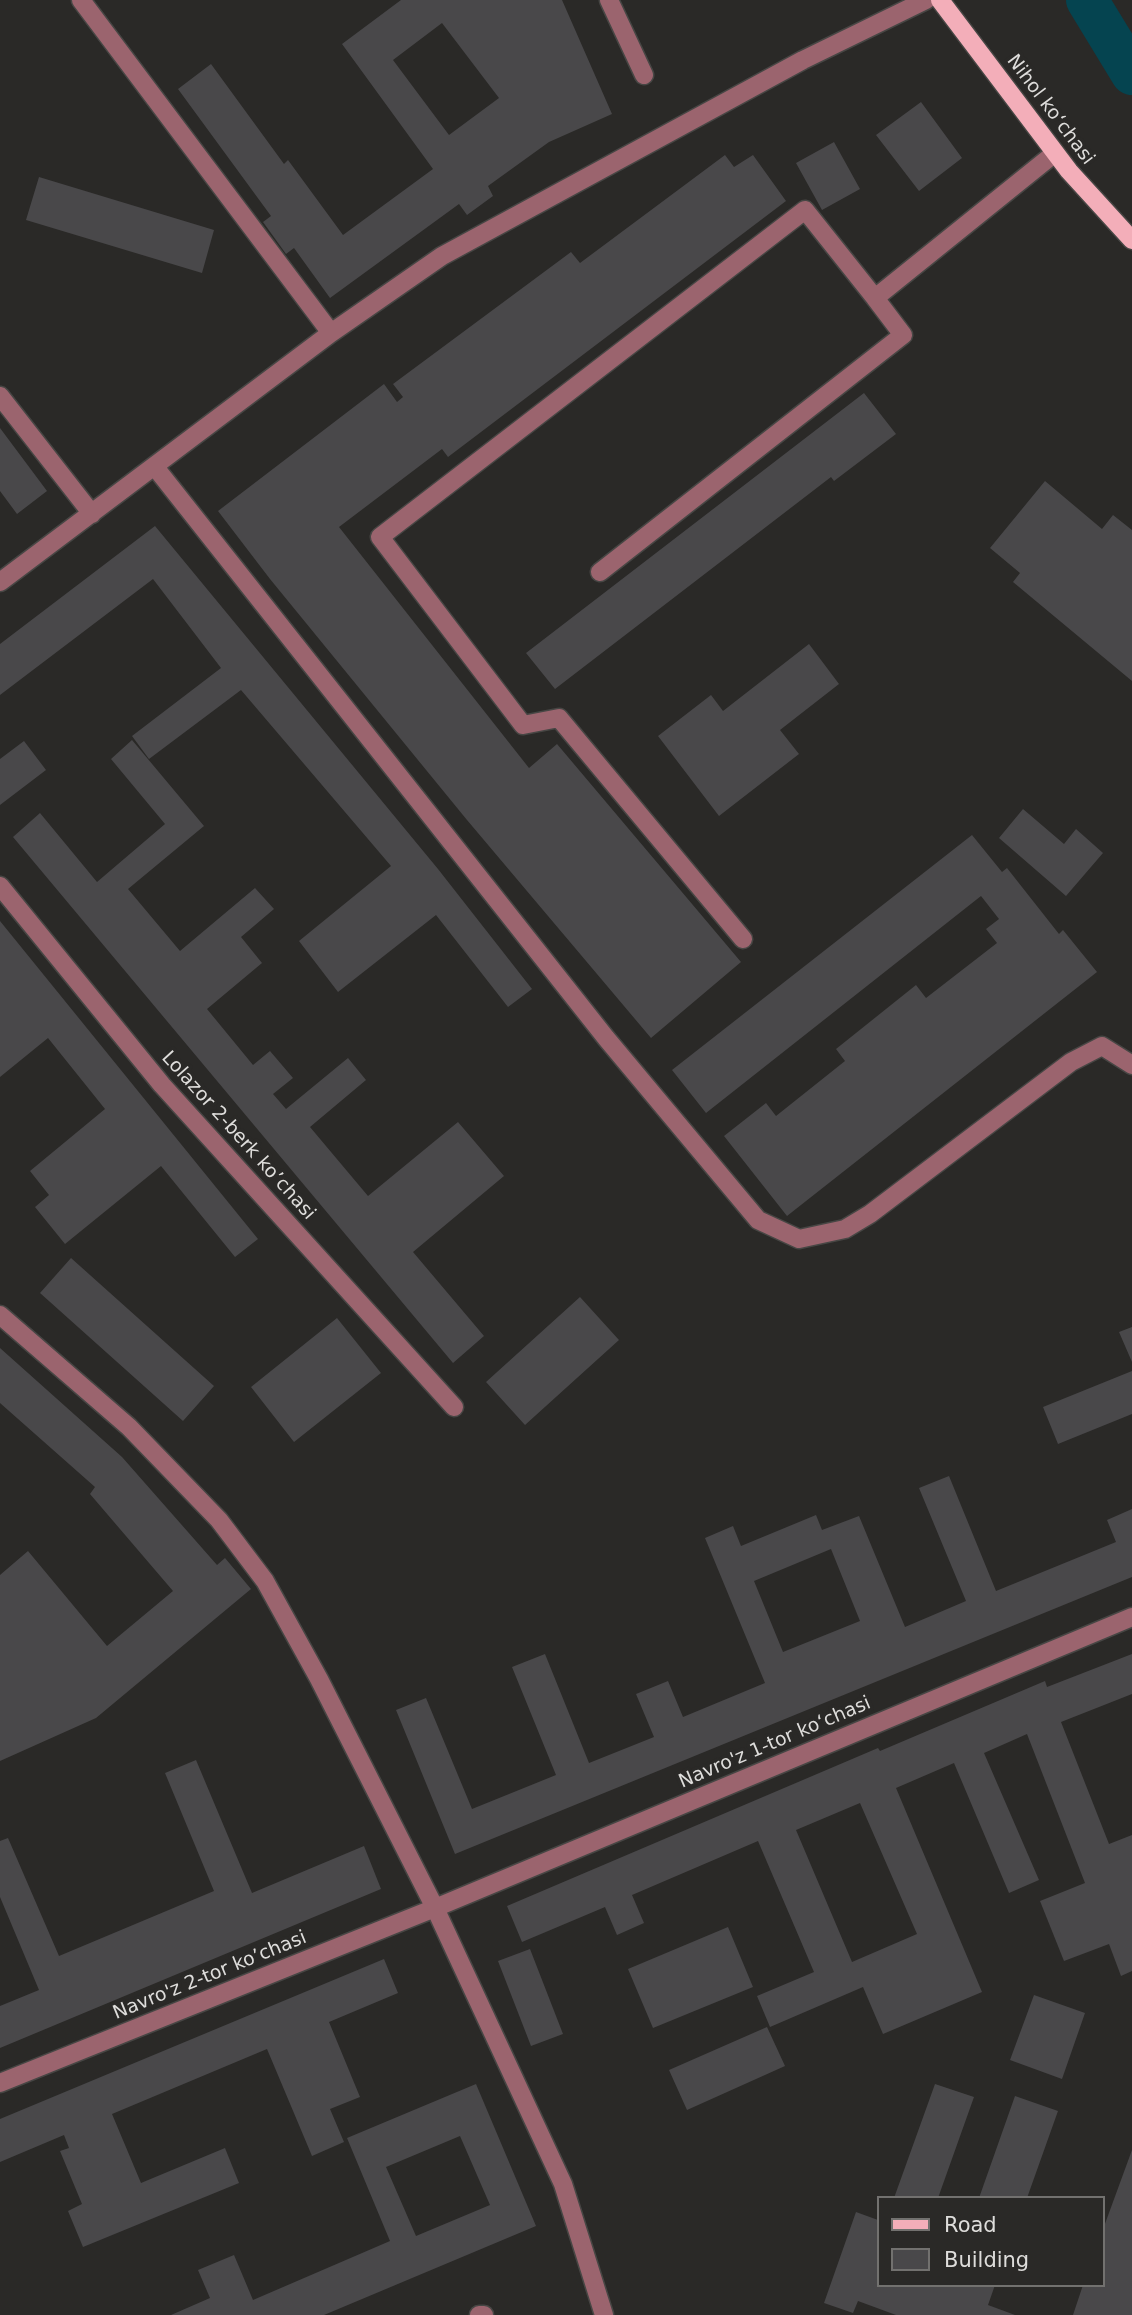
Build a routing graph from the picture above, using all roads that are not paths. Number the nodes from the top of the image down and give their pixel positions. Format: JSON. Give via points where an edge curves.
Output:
{"nodes":[{"id":1,"x":81,"y":0,"type":"edge"},
{"id":2,"x":609,"y":0,"type":"edge"},
{"id":3,"x":926,"y":0,"type":"edge"},
{"id":4,"x":940,"y":0,"type":"edge"},
{"id":5,"x":644,"y":75,"type":"dead end"},
{"id":6,"x":1055,"y":153,"type":"junction"},
{"id":7,"x":1132,"y":240,"type":"edge"},
{"id":8,"x":874,"y":298,"type":"junction"},
{"id":9,"x":331,"y":333,"type":"junction"},
{"id":10,"x":0,"y":396,"type":"edge"},
{"id":11,"x":155,"y":467,"type":"junction"},
{"id":12,"x":92,"y":514,"type":"junction"},
{"id":13,"x":600,"y":572,"type":"dead end"},
{"id":14,"x":0,"y":582,"type":"edge"},
{"id":15,"x":0,"y":886,"type":"edge"},
{"id":16,"x":743,"y":939,"type":"dead end"},
{"id":17,"x":1132,"y":1065,"type":"edge"},
{"id":18,"x":0,"y":1315,"type":"edge"},
{"id":19,"x":454,"y":1407,"type":"dead end"},
{"id":20,"x":1132,"y":1617,"type":"edge"},
{"id":21,"x":435,"y":1908,"type":"junction"},
{"id":22,"x":0,"y":2083,"type":"edge"},
{"id":23,"x":604,"y":2315,"type":"edge"}],
"edges":[{"from":1,"to":9,"type":"street"},
{"from":2,"to":5,"type":"street"},
{"from":3,"to":9,"type":"street","via":[[803,60],[442,256]]},
{"from":4,"to":6,"type":"main road","name":"Nihol koʻchasi"},
{"from":6,"to":7,"type":"main road","name":"Nihol koʻchasi"},
{"from":6,"to":8,"type":"street"},
{"from":8,"to":13,"type":"street","via":[[903,335]]},
{"from":8,"to":16,"type":"street","via":[[805,210],[380,537],[523,725],[559,718]]},
{"from":9,"to":11,"type":"street"},
{"from":10,"to":12,"type":"street"},
{"from":11,"to":12,"type":"street"},
{"from":11,"to":17,"type":"street","via":[[606,1038],[758,1220],[799,1239],[845,1229],[1071,1062],[1102,1046]]},
{"from":12,"to":14,"type":"street"},
{"from":15,"to":19,"type":"street","name":"Lolazor 2-berk koʼchasi","via":[[162,1085]]},
{"from":18,"to":21,"type":"street","via":[[129,1427],[219,1520],[265,1581]]},
{"from":20,"to":21,"type":"street"},
{"from":21,"to":22,"type":"street"},
{"from":21,"to":23,"type":"street","via":[[563,2184]]}]}
